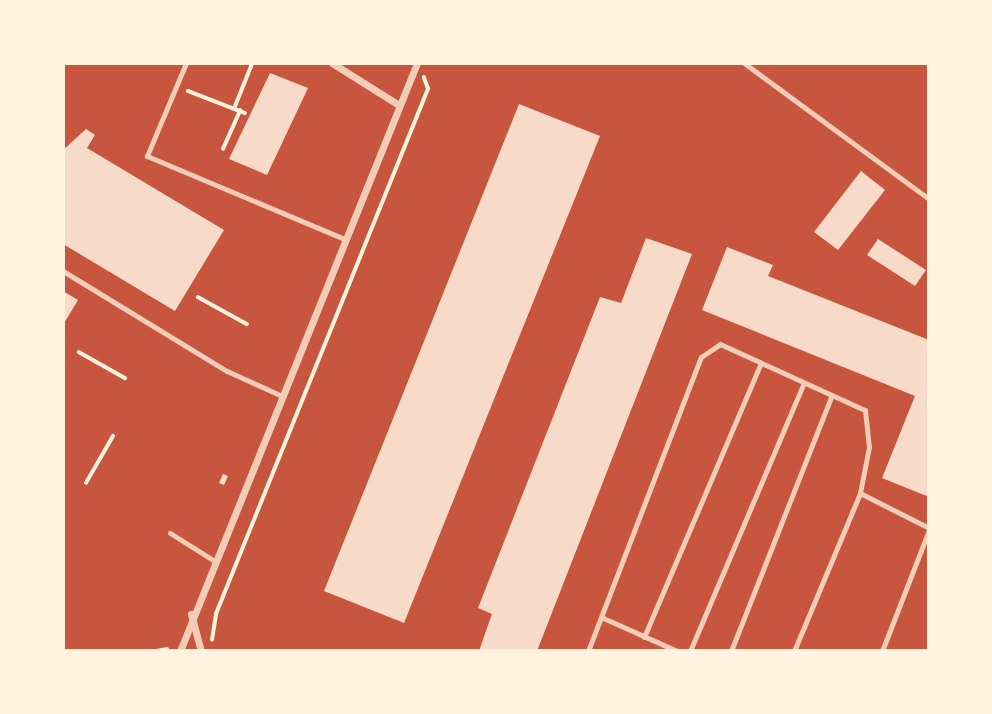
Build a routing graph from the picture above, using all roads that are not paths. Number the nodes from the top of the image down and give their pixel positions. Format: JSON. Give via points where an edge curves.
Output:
{"nodes":[{"id":1,"x":186,"y":63,"type":"edge"},
{"id":2,"x":332,"y":63,"type":"edge"},
{"id":3,"x":416,"y":63,"type":"edge"},
{"id":4,"x":744,"y":63,"type":"edge"},
{"id":5,"x":400,"y":105,"type":"junction"},
{"id":6,"x":929,"y":199,"type":"edge"},
{"id":7,"x":344,"y":239,"type":"junction"},
{"id":8,"x":63,"y":271,"type":"edge"},
{"id":9,"x":761,"y":363,"type":"junction"},
{"id":10,"x":804,"y":383,"type":"junction"},
{"id":11,"x":280,"y":395,"type":"junction"},
{"id":12,"x":832,"y":395,"type":"junction"},
{"id":13,"x":860,"y":493,"type":"junction"},
{"id":14,"x":929,"y":529,"type":"edge"},
{"id":15,"x":170,"y":533,"type":"dead end"},
{"id":16,"x":213,"y":560,"type":"junction"},
{"id":17,"x":191,"y":614,"type":"junction"},
{"id":18,"x":601,"y":617,"type":"junction"},
{"id":19,"x":645,"y":636,"type":"junction"},
{"id":20,"x":180,"y":651,"type":"edge"},
{"id":21,"x":201,"y":651,"type":"edge"},
{"id":22,"x":588,"y":651,"type":"edge"},
{"id":23,"x":677,"y":651,"type":"edge"},
{"id":24,"x":690,"y":651,"type":"edge"},
{"id":25,"x":731,"y":651,"type":"edge"},
{"id":26,"x":794,"y":651,"type":"edge"},
{"id":27,"x":882,"y":651,"type":"edge"}],
"edges":[{"from":1,"to":7,"type":"lane","via":[[147,156]]},
{"from":2,"to":5,"type":"street"},
{"from":3,"to":5,"type":"street"},
{"from":4,"to":6,"type":"lane"},
{"from":5,"to":7,"type":"street"},
{"from":7,"to":11,"type":"street"},
{"from":8,"to":11,"type":"lane","via":[[227,371]]},
{"from":9,"to":10,"type":"lane"},
{"from":9,"to":18,"type":"lane","via":[[720,344],[701,357]]},
{"from":9,"to":19,"type":"lane"},
{"from":10,"to":12,"type":"lane"},
{"from":10,"to":24,"type":"lane"},
{"from":11,"to":16,"type":"street"},
{"from":12,"to":13,"type":"lane","via":[[865,410],[869,447]]},
{"from":12,"to":25,"type":"lane"},
{"from":13,"to":14,"type":"lane"},
{"from":13,"to":26,"type":"lane"},
{"from":14,"to":27,"type":"lane"},
{"from":15,"to":16,"type":"lane"},
{"from":16,"to":17,"type":"street"},
{"from":17,"to":20,"type":"street"},
{"from":17,"to":21,"type":"street"},
{"from":18,"to":19,"type":"lane"},
{"from":18,"to":22,"type":"lane"},
{"from":19,"to":23,"type":"lane"}]}
